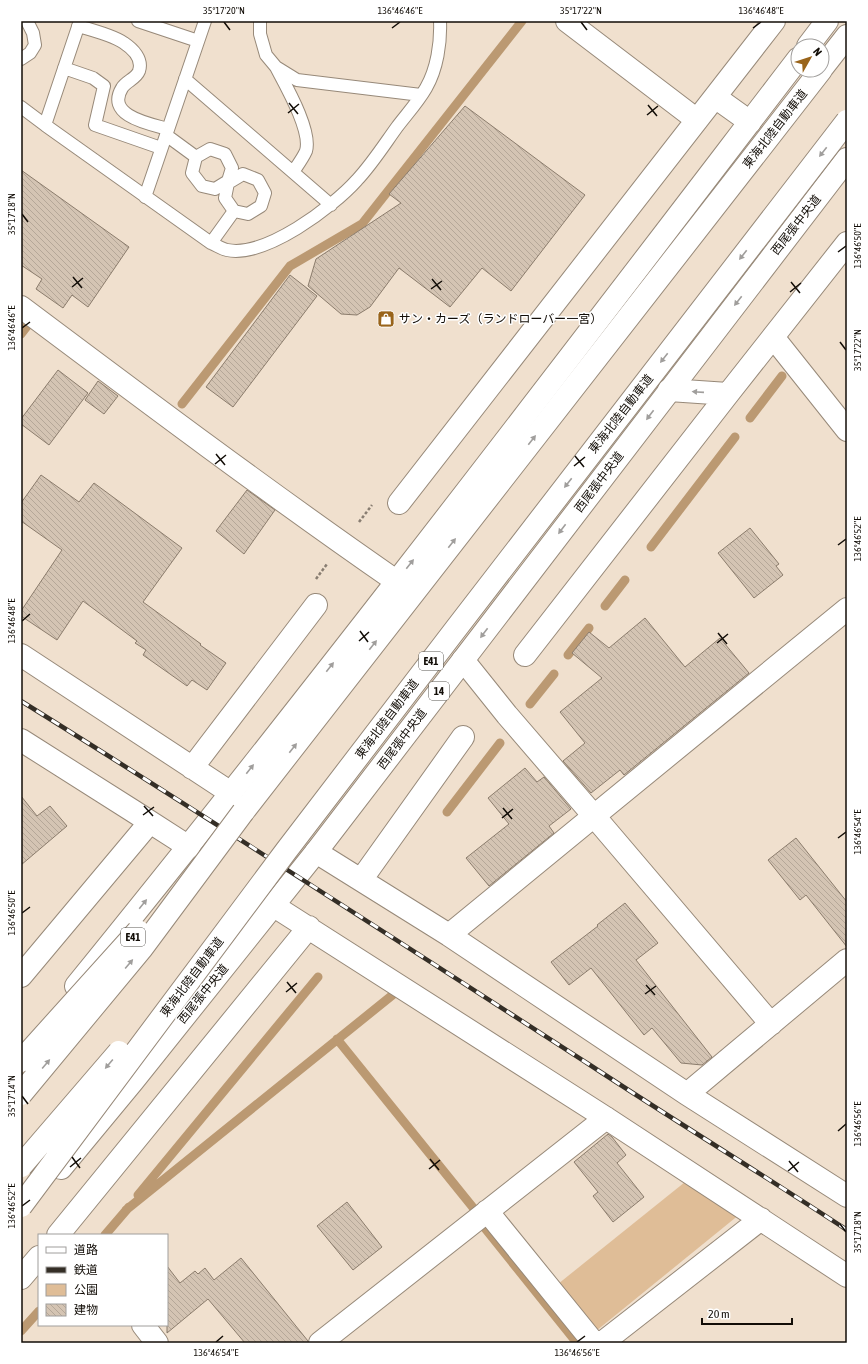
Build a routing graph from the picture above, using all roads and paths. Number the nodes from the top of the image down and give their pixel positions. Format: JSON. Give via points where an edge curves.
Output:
{"nodes":[{"id":1,"x":27,"y":21,"type":"edge"},
{"id":2,"x":205,"y":21,"type":"edge"},
{"id":3,"x":260,"y":21,"type":"edge"},
{"id":4,"x":440,"y":21,"type":"edge"},
{"id":5,"x":567,"y":21,"type":"edge"},
{"id":6,"x":774,"y":21,"type":"edge"},
{"id":7,"x":827,"y":21,"type":"edge"},
{"id":8,"x":145,"y":22,"type":"edge"},
{"id":9,"x":79,"y":23,"type":"edge"},
{"id":10,"x":847,"y":36,"type":"edge"},
{"id":11,"x":814,"y":38,"type":"edge"},
{"id":12,"x":198,"y":41,"type":"junction"},
{"id":13,"x":830,"y":58,"type":"edge"},
{"id":14,"x":21,"y":59,"type":"edge"},
{"id":15,"x":276,"y":67,"type":"junction"},
{"id":16,"x":64,"y":68,"type":"junction"},
{"id":17,"x":790,"y":70,"type":"edge"},
{"id":18,"x":814,"y":78,"type":"edge"},
{"id":19,"x":185,"y":79,"type":"junction"},
{"id":20,"x":421,"y":95,"type":"junction"},
{"id":21,"x":715,"y":97,"type":"junction"},
{"id":22,"x":21,"y":107,"type":"edge"},
{"id":23,"x":697,"y":120,"type":"junction"},
{"id":24,"x":847,"y":121,"type":"edge"},
{"id":25,"x":750,"y":122,"type":"junction"},
{"id":26,"x":45,"y":125,"type":"junction"},
{"id":27,"x":167,"y":132,"type":"junction"},
{"id":28,"x":161,"y":148,"type":"junction"},
{"id":29,"x":196,"y":157,"type":"dead end"},
{"id":30,"x":847,"y":159,"type":"edge"},
{"id":31,"x":293,"y":172,"type":"junction"},
{"id":32,"x":145,"y":197,"type":"junction"},
{"id":33,"x":331,"y":205,"type":"junction"},
{"id":34,"x":234,"y":211,"type":"dead end"},
{"id":35,"x":211,"y":243,"type":"junction"},
{"id":36,"x":847,"y":243,"type":"edge"},
{"id":37,"x":21,"y":307,"type":"edge"},
{"id":38,"x":773,"y":337,"type":"junction"},
{"id":39,"x":669,"y":390,"type":"junction"},
{"id":40,"x":728,"y":394,"type":"junction"},
{"id":41,"x":847,"y":430,"type":"edge"},
{"id":42,"x":399,"y":503,"type":"dead end"},
{"id":43,"x":396,"y":581,"type":"junction"},
{"id":44,"x":316,"y":605,"type":"dead end"},
{"id":45,"x":847,"y":609,"type":"edge"},
{"id":46,"x":525,"y":655,"type":"dead end"},
{"id":47,"x":21,"y":656,"type":"edge"},
{"id":48,"x":463,"y":660,"type":"junction"},
{"id":49,"x":463,"y":737,"type":"dead end"},
{"id":50,"x":21,"y":740,"type":"edge"},
{"id":51,"x":192,"y":768,"type":"junction"},
{"id":52,"x":231,"y":793,"type":"junction"},
{"id":53,"x":243,"y":812,"type":"junction"},
{"id":54,"x":594,"y":816,"type":"junction"},
{"id":55,"x":150,"y":822,"type":"junction"},
{"id":56,"x":189,"y":847,"type":"junction"},
{"id":57,"x":286,"y":851,"type":"junction"},
{"id":58,"x":316,"y":852,"type":"junction"},
{"id":59,"x":361,"y":880,"type":"junction"},
{"id":60,"x":274,"y":906,"type":"junction"},
{"id":61,"x":309,"y":927,"type":"junction"},
{"id":62,"x":449,"y":935,"type":"junction"},
{"id":63,"x":847,"y":960,"type":"edge"},
{"id":64,"x":21,"y":976,"type":"edge"},
{"id":65,"x":771,"y":1024,"type":"junction"},
{"id":66,"x":21,"y":1053,"type":"edge"},
{"id":67,"x":21,"y":1061,"type":"edge"},
{"id":68,"x":21,"y":1094,"type":"edge"},
{"id":69,"x":687,"y":1094,"type":"junction"},
{"id":70,"x":606,"y":1118,"type":"junction"},
{"id":71,"x":21,"y":1166,"type":"edge"},
{"id":72,"x":847,"y":1196,"type":"edge"},
{"id":73,"x":21,"y":1206,"type":"edge"},
{"id":74,"x":487,"y":1212,"type":"junction"},
{"id":75,"x":21,"y":1217,"type":"edge"},
{"id":76,"x":761,"y":1219,"type":"junction"},
{"id":77,"x":64,"y":1233,"type":"edge"},
{"id":78,"x":38,"y":1259,"type":"edge"},
{"id":79,"x":847,"y":1276,"type":"edge"},
{"id":80,"x":21,"y":1278,"type":"edge"},
{"id":81,"x":144,"y":1326,"type":"edge"},
{"id":82,"x":157,"y":1343,"type":"edge"},
{"id":83,"x":320,"y":1343,"type":"edge"},
{"id":84,"x":594,"y":1343,"type":"edge"},
{"id":85,"x":602,"y":1343,"type":"edge"}],
"edges":[{"from":1,"to":14,"type":"lane","via":[[35,45],[30,53]]},
{"from":2,"to":12,"type":"lane"},
{"from":3,"to":15,"type":"lane","via":[[260,34],[266,55]]},
{"from":4,"to":20,"type":"lane","via":[[437,59]]},
{"from":5,"to":23,"type":"main road"},
{"from":6,"to":21,"type":"main road"},
{"from":7,"to":11,"type":"main road"},
{"from":8,"to":12,"type":"lane"},
{"from":9,"to":16,"type":"lane"},
{"from":9,"to":27,"type":"lane","via":[[123,42],[135,52],[139,58],[139,72],[122,87],[118,98],[120,106],[128,116]]},
{"from":10,"to":13,"type":"main road","name":"東海北陸自動車道","number":"E41"},
{"from":12,"to":19,"type":"lane"},
{"from":15,"to":20,"type":"lane","via":[[297,80]]},
{"from":15,"to":31,"type":"lane","via":[[300,114],[306,132],[306,150]]},
{"from":16,"to":26,"type":"lane"},
{"from":16,"to":28,"type":"lane","via":[[94,78],[104,86],[95,125]]},
{"from":17,"to":25,"type":"main road"},
{"from":53,"to":18,"type":"main road","name":"東海北陸自動車道","number":"E41","one_way":true},
{"from":19,"to":27,"type":"lane"},
{"from":19,"to":31,"type":"lane"},
{"from":20,"to":33,"type":"lane","via":[[358,180]]},
{"from":21,"to":23,"type":"main road"},
{"from":21,"to":25,"type":"main road"},
{"from":22,"to":26,"type":"lane"},
{"from":23,"to":42,"type":"main road"},
{"from":24,"to":57,"type":"main road","name":"東海北陸自動車道","number":"E41","one_way":true,"bridge":true},
{"from":43,"to":25,"type":"main road","one_way":true},
{"from":26,"to":32,"type":"lane"},
{"from":27,"to":28,"type":"lane"},
{"from":27,"to":29,"type":"lane"},
{"from":28,"to":32,"type":"lane"},
{"from":30,"to":39,"type":"main road","name":"西尾張中央道","number":"14","one_way":true},
{"from":31,"to":33,"type":"lane"},
{"from":32,"to":35,"type":"lane"},
{"from":33,"to":35,"type":"lane","via":[[269,243],[244,250],[227,250]]},
{"from":34,"to":35,"type":"lane"},
{"from":36,"to":38,"type":"main road"},
{"from":37,"to":43,"type":"main road","via":[[116,379]]},
{"from":38,"to":40,"type":"main road"},
{"from":38,"to":41,"type":"main road"},
{"from":40,"to":39,"type":"main road","one_way":true},
{"from":39,"to":48,"type":"main road","name":"西尾張中央道","number":"14","one_way":true},
{"from":40,"to":46,"type":"main road"},
{"from":52,"to":43,"type":"main road","one_way":true},
{"from":44,"to":51,"type":"main road"},
{"from":45,"to":54,"type":"main road"},
{"from":47,"to":51,"type":"main road"},
{"from":48,"to":54,"type":"main road"},
{"from":48,"to":58,"type":"main road","name":"西尾張中央道","number":"14"},
{"from":49,"to":59,"type":"main road"},
{"from":50,"to":55,"type":"main road"},
{"from":51,"to":52,"type":"main road"},
{"from":52,"to":56,"type":"main road"},
{"from":53,"to":67,"type":"main road","number":"E41","bridge":true},
{"from":68,"to":53,"type":"main road","one_way":true,"bridge":true,"via":[[142,948]]},
{"from":54,"to":62,"type":"main road"},
{"from":54,"to":65,"type":"main road"},
{"from":55,"to":56,"type":"main road"},
{"from":55,"to":64,"type":"main road"},
{"from":66,"to":56,"type":"main road","one_way":true},
{"from":57,"to":71,"type":"main road","one_way":true,"bridge":true,"via":[[182,979]]},
{"from":57,"to":73,"type":"main road","name":"東海北陸自動車道","number":"E41","bridge":true},
{"from":58,"to":59,"type":"main road"},
{"from":58,"to":60,"type":"main road","name":"西尾張中央道","number":"14"},
{"from":59,"to":62,"type":"main road"},
{"from":60,"to":61,"type":"main road"},
{"from":60,"to":75,"type":"main road","name":"西尾張中央道","number":"14"},
{"from":61,"to":70,"type":"main road"},
{"from":61,"to":77,"type":"main road"},
{"from":62,"to":69,"type":"main road"},
{"from":63,"to":65,"type":"main road"},
{"from":65,"to":69,"type":"main road"},
{"from":69,"to":72,"type":"main road"},
{"from":70,"to":74,"type":"main road"},
{"from":70,"to":76,"type":"main road"},
{"from":74,"to":83,"type":"main road"},
{"from":74,"to":84,"type":"main road"},
{"from":76,"to":79,"type":"main road"},
{"from":76,"to":85,"type":"main road"},
{"from":78,"to":80,"type":"main road"},
{"from":81,"to":82,"type":"main road"}]}
